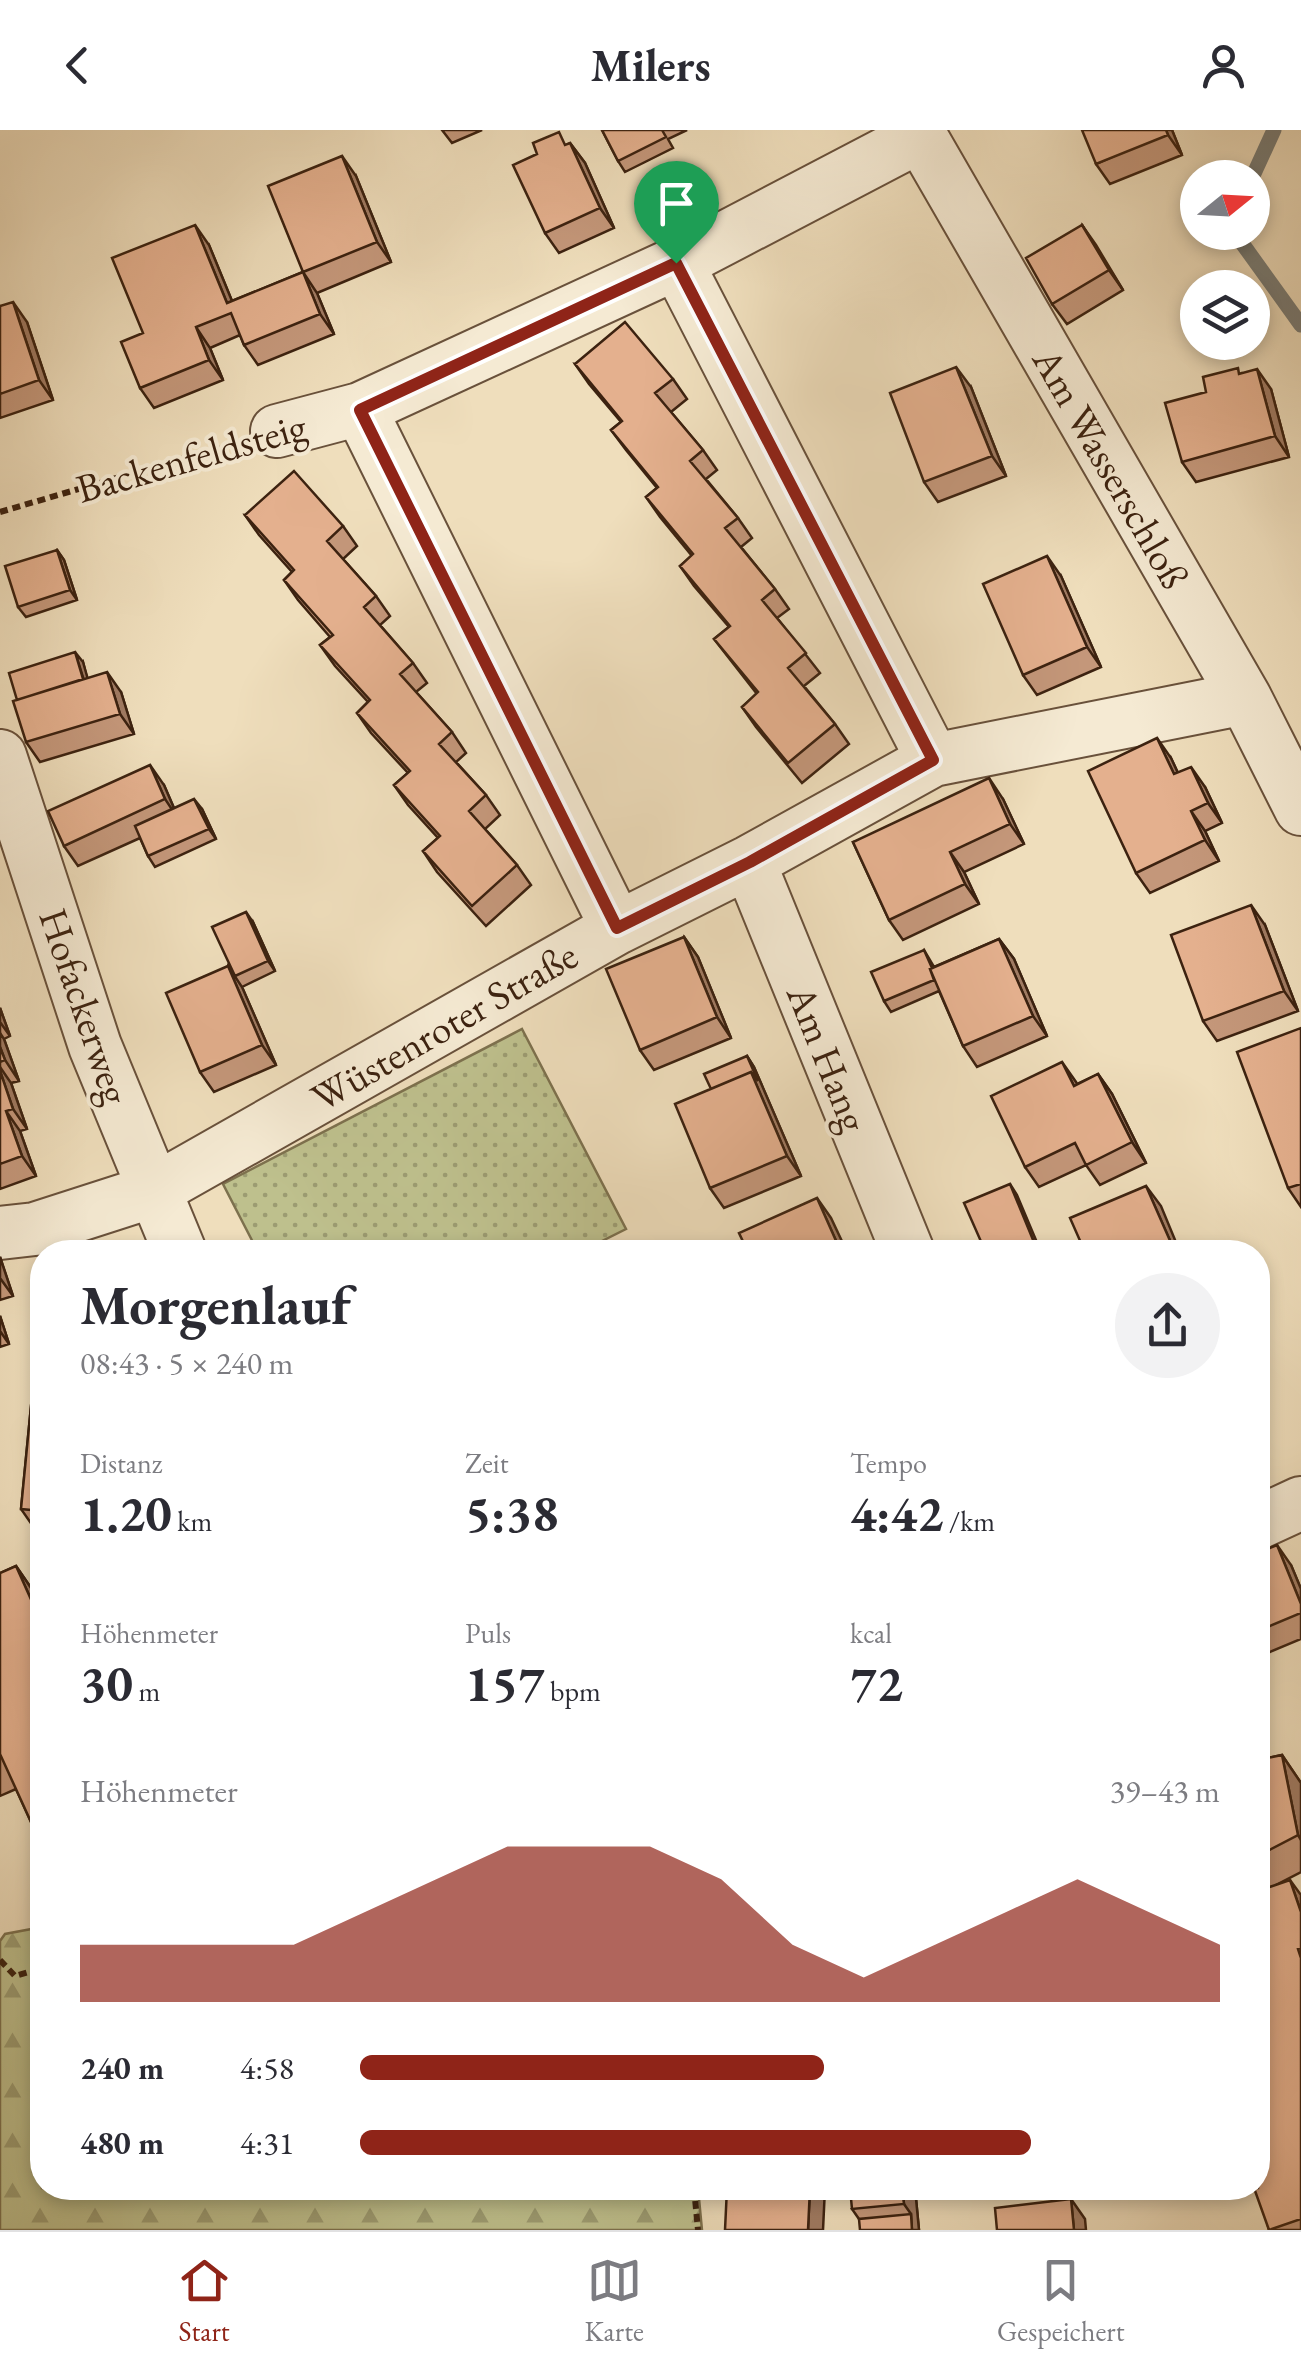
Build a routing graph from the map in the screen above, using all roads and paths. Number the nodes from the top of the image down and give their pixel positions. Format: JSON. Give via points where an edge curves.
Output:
{"nodes":[{"id":1,"x":919,"y":133,"type":"edge"},
{"id":2,"x":676,"y":263,"type":"junction"},
{"id":3,"x":360,"y":410,"type":"junction"},
{"id":4,"x":277,"y":431,"type":"joint"},
{"id":5,"x":0,"y":512,"type":"edge"},
{"id":6,"x":1245,"y":698,"type":"junction"},
{"id":7,"x":0,"y":756,"type":"edge"},
{"id":8,"x":933,"y":760,"type":"junction"},
{"id":9,"x":1301,"y":808,"type":"edge"},
{"id":10,"x":750,"y":862,"type":"junction"},
{"id":11,"x":617,"y":928,"type":"junction"},
{"id":12,"x":153,"y":1192,"type":"junction"},
{"id":13,"x":0,"y":1232,"type":"edge"},
{"id":14,"x":175,"y":1240,"type":"edge"},
{"id":15,"x":903,"y":1240,"type":"edge"},
{"id":16,"x":1301,"y":1503,"type":"edge"},
{"id":17,"x":1270,"y":1517,"type":"edge"},
{"id":18,"x":0,"y":1960,"type":"edge"},
{"id":19,"x":30,"y":1972,"type":"edge"},
{"id":20,"x":695,"y":2200,"type":"edge"},
{"id":21,"x":698,"y":2230,"type":"edge"}],
"edges":[{"from":1,"to":2,"type":"street","name":"Backenfeldsteig"},
{"from":1,"to":6,"type":"street","name":"Am Wasserschloß"},
{"from":2,"to":3,"type":"street","name":"Backenfeldsteig"},
{"from":2,"to":8,"type":"street"},
{"from":3,"to":4,"type":"street","name":"Backenfeldsteig"},
{"from":3,"to":11,"type":"street"},
{"from":4,"to":5,"type":"path","name":"Backenfeldsteig"},
{"from":6,"to":8,"type":"street","name":"Wüstenroter Straße"},
{"from":6,"to":9,"type":"street","name":"Am Wasserschloß"},
{"from":7,"to":12,"type":"street","name":"Hofackerweg","via":[[95,1046]]},
{"from":8,"to":10,"type":"street","name":"Wüstenroter Straße"},
{"from":10,"to":11,"type":"street","name":"Wüstenroter Straße"},
{"from":10,"to":15,"type":"street","name":"Am Hang"},
{"from":11,"to":12,"type":"street","name":"Wüstenroter Straße"},
{"from":12,"to":13,"type":"street","name":"Wüstenroter Straße","via":[[35,1229]]},
{"from":12,"to":14,"type":"street","name":"Hofackerweg"},
{"from":16,"to":17,"type":"street"},
{"from":18,"to":19,"type":"path","via":[[16,1976]]},
{"from":20,"to":21,"type":"path"}]}
